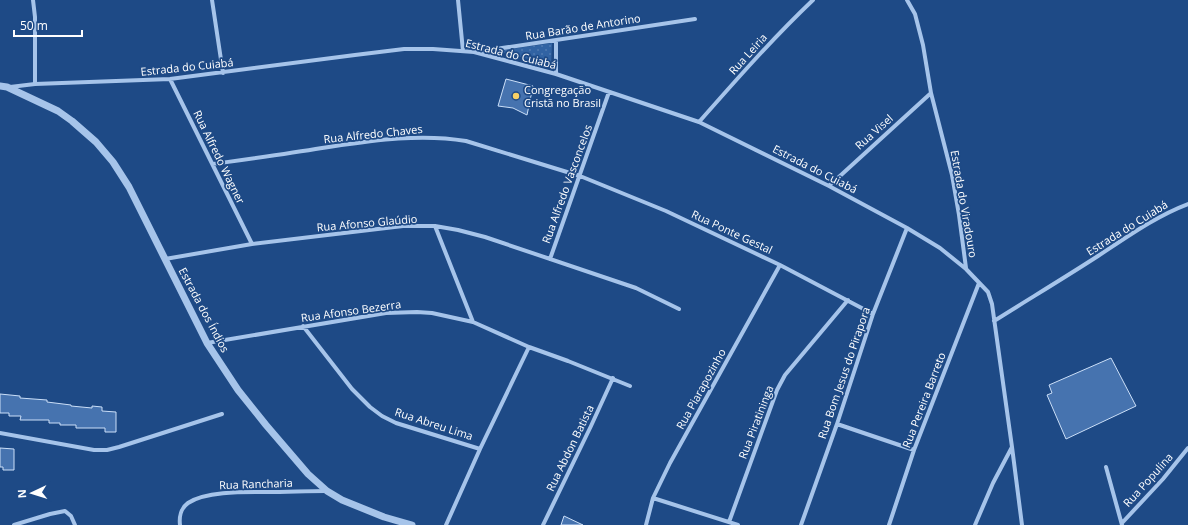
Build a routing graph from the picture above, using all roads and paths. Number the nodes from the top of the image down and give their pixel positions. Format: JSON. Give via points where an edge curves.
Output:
{"nodes":[{"id":1,"x":33,"y":0,"type":"edge"},
{"id":2,"x":212,"y":0,"type":"edge"},
{"id":3,"x":458,"y":0,"type":"edge"},
{"id":4,"x":813,"y":0,"type":"edge"},
{"id":5,"x":907,"y":0,"type":"edge"},
{"id":6,"x":695,"y":19,"type":"dead end"},
{"id":7,"x":556,"y":40,"type":"junction"},
{"id":8,"x":464,"y":51,"type":"junction"},
{"id":9,"x":474,"y":52,"type":"junction"},
{"id":10,"x":223,"y":72,"type":"junction"},
{"id":11,"x":556,"y":74,"type":"junction"},
{"id":12,"x":170,"y":79,"type":"junction"},
{"id":13,"x":35,"y":84,"type":"junction"},
{"id":14,"x":4,"y":86,"type":"edge"},
{"id":15,"x":609,"y":92,"type":"junction"},
{"id":16,"x":931,"y":93,"type":"junction"},
{"id":17,"x":699,"y":122,"type":"junction"},
{"id":18,"x":213,"y":164,"type":"junction"},
{"id":19,"x":580,"y":176,"type":"junction"},
{"id":20,"x":829,"y":186,"type":"junction"},
{"id":21,"x":1188,"y":204,"type":"edge"},
{"id":22,"x":436,"y":226,"type":"junction"},
{"id":23,"x":907,"y":228,"type":"junction"},
{"id":24,"x":252,"y":244,"type":"junction"},
{"id":25,"x":164,"y":259,"type":"junction"},
{"id":26,"x":550,"y":259,"type":"junction"},
{"id":27,"x":780,"y":265,"type":"junction"},
{"id":28,"x":966,"y":269,"type":"junction"},
{"id":29,"x":979,"y":283,"type":"junction"},
{"id":30,"x":848,"y":300,"type":"junction"},
{"id":31,"x":680,"y":309,"type":"dead end"},
{"id":32,"x":873,"y":314,"type":"junction"},
{"id":33,"x":994,"y":321,"type":"junction"},
{"id":34,"x":473,"y":322,"type":"junction"},
{"id":35,"x":303,"y":326,"type":"junction"},
{"id":36,"x":207,"y":343,"type":"junction"},
{"id":37,"x":529,"y":347,"type":"junction"},
{"id":38,"x":613,"y":378,"type":"junction"},
{"id":39,"x":630,"y":386,"type":"dead end"},
{"id":40,"x":222,"y":414,"type":"dead end"},
{"id":41,"x":837,"y":424,"type":"junction"},
{"id":42,"x":0,"y":433,"type":"edge"},
{"id":43,"x":1012,"y":447,"type":"junction"},
{"id":44,"x":1188,"y":448,"type":"edge"},
{"id":45,"x":480,"y":449,"type":"junction"},
{"id":46,"x":914,"y":450,"type":"junction"},
{"id":47,"x":1106,"y":467,"type":"dead end"},
{"id":48,"x":327,"y":491,"type":"junction"},
{"id":49,"x":652,"y":498,"type":"junction"},
{"id":50,"x":729,"y":522,"type":"junction"},
{"id":51,"x":1122,"y":524,"type":"edge"},
{"id":52,"x":14,"y":525,"type":"edge"},
{"id":53,"x":75,"y":525,"type":"edge"},
{"id":54,"x":180,"y":525,"type":"edge"},
{"id":55,"x":412,"y":525,"type":"edge"},
{"id":56,"x":446,"y":525,"type":"edge"},
{"id":57,"x":543,"y":525,"type":"edge"},
{"id":58,"x":646,"y":525,"type":"edge"},
{"id":59,"x":738,"y":525,"type":"edge"},
{"id":60,"x":801,"y":525,"type":"edge"},
{"id":61,"x":889,"y":525,"type":"edge"},
{"id":62,"x":975,"y":525,"type":"edge"},
{"id":63,"x":1022,"y":525,"type":"edge"}],
"edges":[{"from":1,"to":13,"type":"street"},
{"from":2,"to":10,"type":"street"},
{"from":3,"to":8,"type":"street"},
{"from":4,"to":17,"type":"street","name":"Rua Leiria","via":[[790,21]]},
{"from":5,"to":16,"type":"street","name":"Estrada do Viradouro","via":[[915,14],[923,44]]},
{"from":6,"to":7,"type":"street","name":"Rua Barão de Antorino"},
{"from":7,"to":9,"type":"street","name":"Rua Barão de Antorino"},
{"from":7,"to":11,"type":"street"},
{"from":8,"to":9,"type":"street","name":"Estrada do Cuiabá"},
{"from":8,"to":10,"type":"street","name":"Estrada do Cuiabá","via":[[404,49]]},
{"from":9,"to":11,"type":"street","name":"Estrada do Cuiabá"},
{"from":10,"to":12,"type":"street","name":"Estrada do Cuiabá"},
{"from":11,"to":15,"type":"street","name":"Estrada do Cuiabá"},
{"from":12,"to":13,"type":"street","name":"Estrada do Cuiabá"},
{"from":12,"to":18,"type":"street","name":"Rua Alfredo Wagner"},
{"from":13,"to":14,"type":"street","name":"Estrada do Cuiabá"},
{"from":14,"to":25,"type":"street","name":"Estrada dos Índios","via":[[58,111],[96,142],[129,187]]},
{"from":15,"to":17,"type":"street","name":"Estrada do Cuiabá"},
{"from":15,"to":19,"type":"street","name":"Rua Alfredo Vasconcelos"},
{"from":16,"to":20,"type":"street","name":"Rua Visel"},
{"from":16,"to":28,"type":"street","name":"Estrada do Viradouro","via":[[952,175]]},
{"from":17,"to":20,"type":"street","name":"Estrada do Cuiabá"},
{"from":18,"to":19,"type":"street","name":"Rua Alfredo Chaves","via":[[404,138],[449,138]]},
{"from":18,"to":24,"type":"street","name":"Rua Alfredo Wagner"},
{"from":19,"to":26,"type":"street","name":"Rua Alfredo Vasconcelos"},
{"from":19,"to":27,"type":"street","name":"Rua Ponte Gestal","via":[[666,211]]},
{"from":20,"to":23,"type":"street","name":"Estrada do Cuiabá"},
{"from":21,"to":33,"type":"street","name":"Estrada do Cuiabá","via":[[1174,209],[1138,230]]},
{"from":22,"to":24,"type":"street","name":"Rua Afonso Glaúdio","via":[[403,226]]},
{"from":22,"to":26,"type":"street","name":"Rua Afonso Glaúdio","via":[[485,237]]},
{"from":22,"to":34,"type":"street"},
{"from":23,"to":28,"type":"street","name":"Estrada do Cuiabá","via":[[940,248]]},
{"from":23,"to":32,"type":"street","name":"Rua Bom Jesus do Pirapora"},
{"from":24,"to":25,"type":"street","name":"Rua Afonso Glaúdio"},
{"from":25,"to":36,"type":"street","name":"Estrada dos Índios"},
{"from":26,"to":31,"type":"street","name":"Rua Afonso Glaúdio","via":[[636,288]]},
{"from":27,"to":30,"type":"street","name":"Rua Ponte Gestal"},
{"from":27,"to":49,"type":"street","name":"Rua Piarapozinho"},
{"from":28,"to":29,"type":"street","name":"Estrada do Viradouro"},
{"from":29,"to":33,"type":"street","name":"Estrada do Viradouro","via":[[988,292]]},
{"from":29,"to":46,"type":"street","name":"Rua Pereira Barreto"},
{"from":30,"to":32,"type":"street","name":"Rua Ponte Gestal"},
{"from":30,"to":50,"type":"street","name":"Rua Piratininga","via":[[785,375],[777,390]]},
{"from":32,"to":41,"type":"street","name":"Rua Bom Jesus do Pirapora"},
{"from":33,"to":43,"type":"street","name":"Estrada do Viradouro"},
{"from":34,"to":35,"type":"street","name":"Rua Afonso Bezerra","via":[[432,313],[401,312]]},
{"from":34,"to":37,"type":"street","name":"Rua Afonso Bezerra"},
{"from":35,"to":36,"type":"street","name":"Rua Afonso Bezerra"},
{"from":35,"to":45,"type":"street","name":"Rua Abreu Lima","via":[[352,389],[382,416],[407,427]]},
{"from":36,"to":48,"type":"street","name":"Estrada dos Índios","via":[[238,390],[308,474]]},
{"from":37,"to":38,"type":"street","name":"Rua Afonso Bezerra"},
{"from":37,"to":45,"type":"street"},
{"from":38,"to":39,"type":"street","name":"Rua Afonso Bezerra"},
{"from":38,"to":57,"type":"street","name":"Rua Abdon Batista"},
{"from":40,"to":42,"type":"street","via":[[107,450],[94,450]]},
{"from":41,"to":46,"type":"street"},
{"from":41,"to":60,"type":"street","name":"Rua Bom Jesus do Pirapora"},
{"from":43,"to":62,"type":"street"},
{"from":43,"to":63,"type":"street","name":"Estrada do Viradouro"},
{"from":44,"to":51,"type":"street","name":"Rua Populina"},
{"from":45,"to":56,"type":"street"},
{"from":46,"to":61,"type":"street","name":"Rua Pereira Barreto"},
{"from":47,"to":51,"type":"street"},
{"from":48,"to":54,"type":"street","name":"Rua Rancharia","via":[[235,493],[200,498],[187,504],[181,512]]},
{"from":48,"to":55,"type":"street","name":"Estrada dos Índios","via":[[384,518]]},
{"from":49,"to":50,"type":"street"},
{"from":49,"to":58,"type":"street","name":"Rua Piarapozinho"},
{"from":50,"to":59,"type":"street"},
{"from":52,"to":53,"type":"street","via":[[65,511]]}]}
